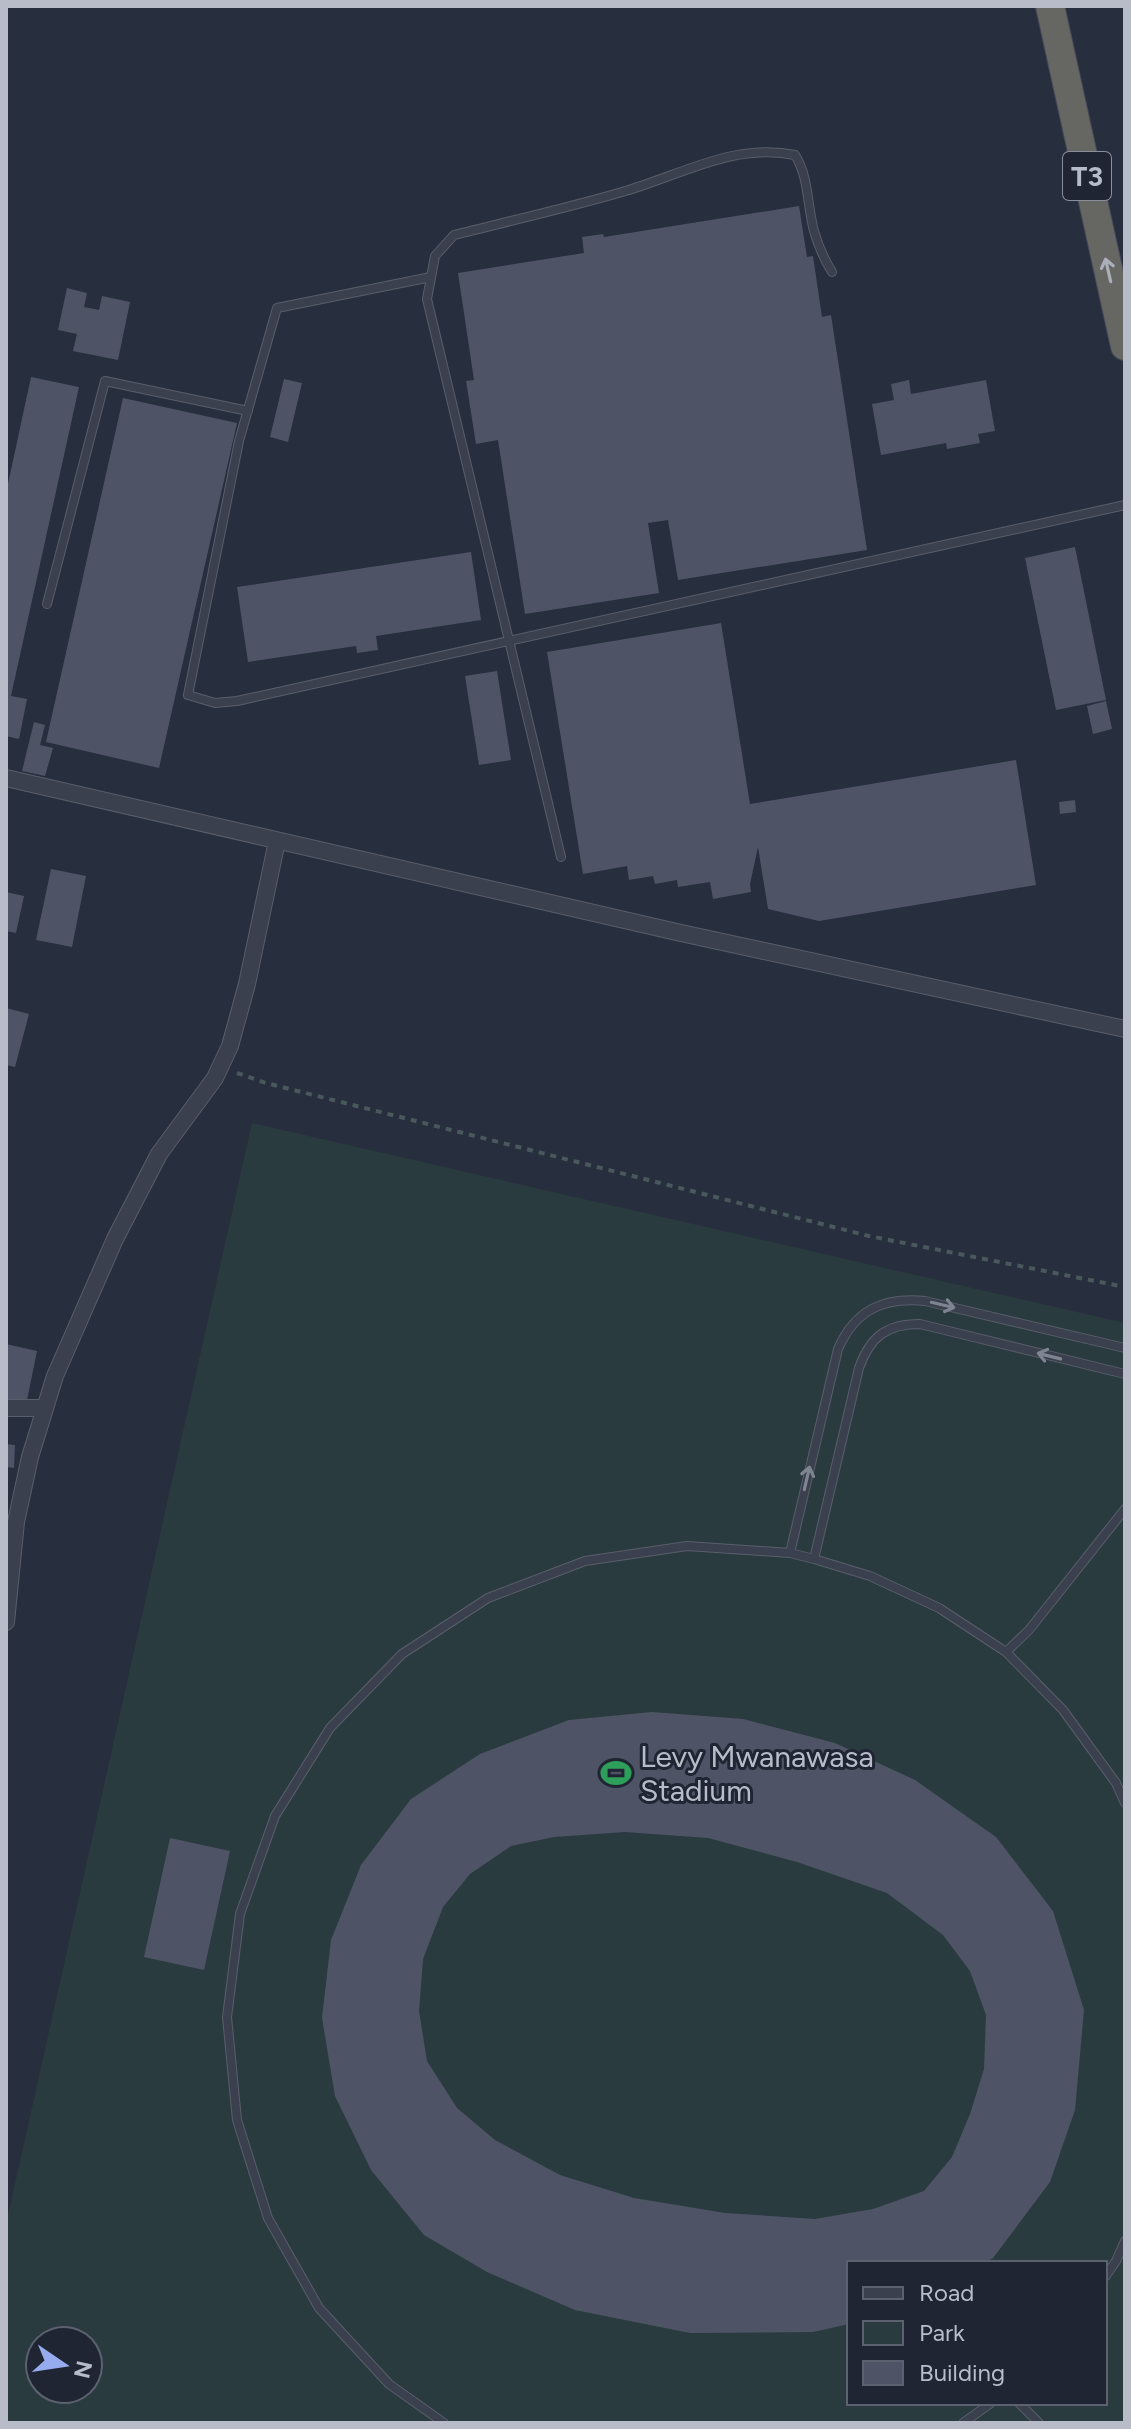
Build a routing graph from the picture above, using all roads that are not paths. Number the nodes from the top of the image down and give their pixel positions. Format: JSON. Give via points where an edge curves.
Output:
{"nodes":[{"id":1,"x":1050,"y":6,"type":"edge"},
{"id":2,"x":832,"y":272,"type":"dead end"},
{"id":3,"x":431,"y":277,"type":"junction"},
{"id":4,"x":1125,"y":346,"type":"edge"},
{"id":5,"x":248,"y":411,"type":"junction"},
{"id":6,"x":1125,"y":505,"type":"edge"},
{"id":7,"x":47,"y":604,"type":"dead end"},
{"id":8,"x":508,"y":642,"type":"junction"},
{"id":9,"x":6,"y":778,"type":"edge"},
{"id":10,"x":277,"y":841,"type":"junction"},
{"id":11,"x":561,"y":857,"type":"dead end"},
{"id":12,"x":1125,"y":1029,"type":"edge"},
{"id":13,"x":1125,"y":1348,"type":"edge"},
{"id":14,"x":1125,"y":1374,"type":"edge"},
{"id":15,"x":6,"y":1408,"type":"edge"},
{"id":16,"x":45,"y":1408,"type":"junction"},
{"id":17,"x":1125,"y":1509,"type":"edge"},
{"id":18,"x":790,"y":1553,"type":"junction"},
{"id":19,"x":814,"y":1559,"type":"junction"},
{"id":20,"x":6,"y":1622,"type":"edge"},
{"id":21,"x":1006,"y":1652,"type":"junction"},
{"id":22,"x":1125,"y":1803,"type":"edge"},
{"id":23,"x":1125,"y":2241,"type":"edge"},
{"id":24,"x":1121,"y":2263,"type":"edge"},
{"id":25,"x":988,"y":2405,"type":"edge"},
{"id":26,"x":1021,"y":2405,"type":"edge"},
{"id":27,"x":444,"y":2423,"type":"edge"},
{"id":28,"x":963,"y":2423,"type":"edge"},
{"id":29,"x":1039,"y":2423,"type":"edge"}],
"edges":[{"from":4,"to":1,"type":"highway","number":"T3","one_way":true},
{"from":2,"to":3,"type":"lane","via":[[814,232],[803,168],[795,155],[776,151],[733,154],[623,192],[454,235],[435,256]]},
{"from":3,"to":5,"type":"lane","via":[[277,308]]},
{"from":3,"to":8,"type":"lane","via":[[427,299]]},
{"from":5,"to":7,"type":"lane","via":[[105,381]]},
{"from":5,"to":8,"type":"lane","via":[[188,695],[215,703],[237,701]]},
{"from":6,"to":8,"type":"lane"},
{"from":8,"to":11,"type":"lane"},
{"from":9,"to":10,"type":"street"},
{"from":10,"to":12,"type":"street"},
{"from":10,"to":16,"type":"street","via":[[230,1046],[215,1078],[153,1166],[109,1253]]},
{"from":18,"to":13,"type":"lane","one_way":true,"via":[[838,1349],[846,1331],[872,1308],[907,1299],[925,1301]]},
{"from":14,"to":19,"type":"lane","one_way":true,"via":[[920,1324],[889,1330],[874,1339],[859,1368]]},
{"from":15,"to":16,"type":"street"},
{"from":16,"to":20,"type":"street","via":[[16,1522]]},
{"from":17,"to":21,"type":"lane"},
{"from":18,"to":19,"type":"lane"},
{"from":18,"to":27,"type":"lane","via":[[687,1546],[585,1561],[488,1598],[402,1654],[330,1728],[275,1816],[240,1914],[227,2017],[237,2120],[268,2218],[319,2308],[389,2384]]},
{"from":19,"to":21,"type":"lane","via":[[870,1576],[939,1608]]},
{"from":21,"to":22,"type":"lane","via":[[1063,1710]]},
{"from":23,"to":24,"type":"lane"},
{"from":25,"to":28,"type":"lane"},
{"from":26,"to":29,"type":"lane"}]}
